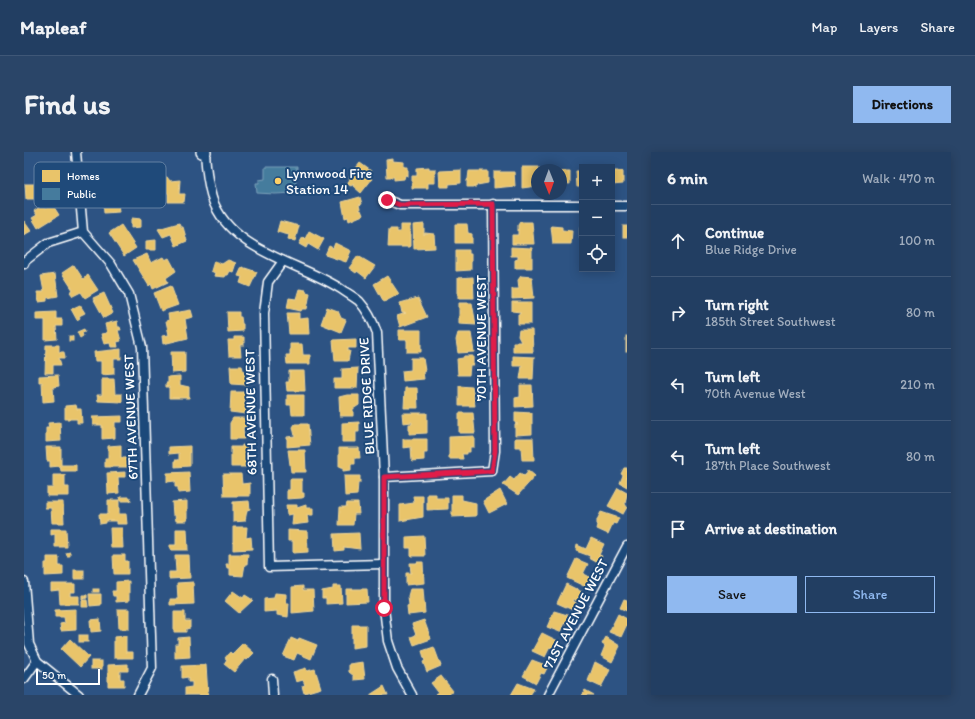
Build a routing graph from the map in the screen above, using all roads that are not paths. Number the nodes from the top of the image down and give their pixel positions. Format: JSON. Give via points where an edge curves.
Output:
{"nodes":[{"id":1,"x":76,"y":152,"type":"edge"},
{"id":2,"x":204,"y":152,"type":"edge"},
{"id":3,"x":77,"y":162,"type":"edge"},
{"id":4,"x":387,"y":200,"type":"dead end"},
{"id":5,"x":493,"y":204,"type":"junction"},
{"id":6,"x":579,"y":205,"type":"edge"},
{"id":7,"x":615,"y":206,"type":"edge"},
{"id":8,"x":627,"y":206,"type":"edge"},
{"id":9,"x":81,"y":208,"type":"edge"},
{"id":10,"x":83,"y":232,"type":"junction"},
{"id":11,"x":283,"y":261,"type":"junction"},
{"id":12,"x":24,"y":264,"type":"edge"},
{"id":13,"x":384,"y":477,"type":"junction"},
{"id":14,"x":627,"y":546,"type":"edge"},
{"id":15,"x":383,"y":564,"type":"junction"},
{"id":16,"x":24,"y":582,"type":"edge"},
{"id":17,"x":38,"y":661,"type":"junction"},
{"id":18,"x":24,"y":679,"type":"edge"},
{"id":19,"x":272,"y":679,"type":"dead end"},
{"id":20,"x":79,"y":695,"type":"edge"},
{"id":21,"x":138,"y":695,"type":"edge"},
{"id":22,"x":273,"y":695,"type":"edge"},
{"id":23,"x":412,"y":695,"type":"edge"},
{"id":24,"x":548,"y":695,"type":"edge"}],
"edges":[{"from":1,"to":3,"type":"street"},
{"from":2,"to":11,"type":"street","name":"BLUE RIDGE DRIVE","via":[[213,199],[220,214],[255,247]]},
{"from":4,"to":5,"type":"street","via":[[400,205]]},
{"from":5,"to":6,"type":"street"},
{"from":5,"to":13,"type":"street","name":"70TH AVENUE WEST","via":[[495,451],[492,471]]},
{"from":7,"to":8,"type":"street"},
{"from":9,"to":10,"type":"street"},
{"from":10,"to":12,"type":"street","via":[[48,243]]},
{"from":10,"to":21,"type":"street","name":"67TH AVENUE WEST","via":[[111,264],[129,294],[142,346],[152,668]]},
{"from":11,"to":13,"type":"street","name":"BLUE RIDGE DRIVE","via":[[334,284],[358,300],[371,317],[377,333]]},
{"from":11,"to":15,"type":"street","name":"68TH AVENUE WEST","via":[[268,282],[264,313],[269,567]]},
{"from":13,"to":15,"type":"street","name":"BLUE RIDGE DRIVE"},
{"from":14,"to":24,"type":"street","name":"71ST AVENUE WEST"},
{"from":15,"to":23,"type":"street","name":"BLUE RIDGE DRIVE","via":[[388,641],[397,668]]},
{"from":16,"to":17,"type":"street","via":[[29,644]]},
{"from":17,"to":18,"type":"street"},
{"from":17,"to":20,"type":"street"},
{"from":19,"to":22,"type":"street"}]}
